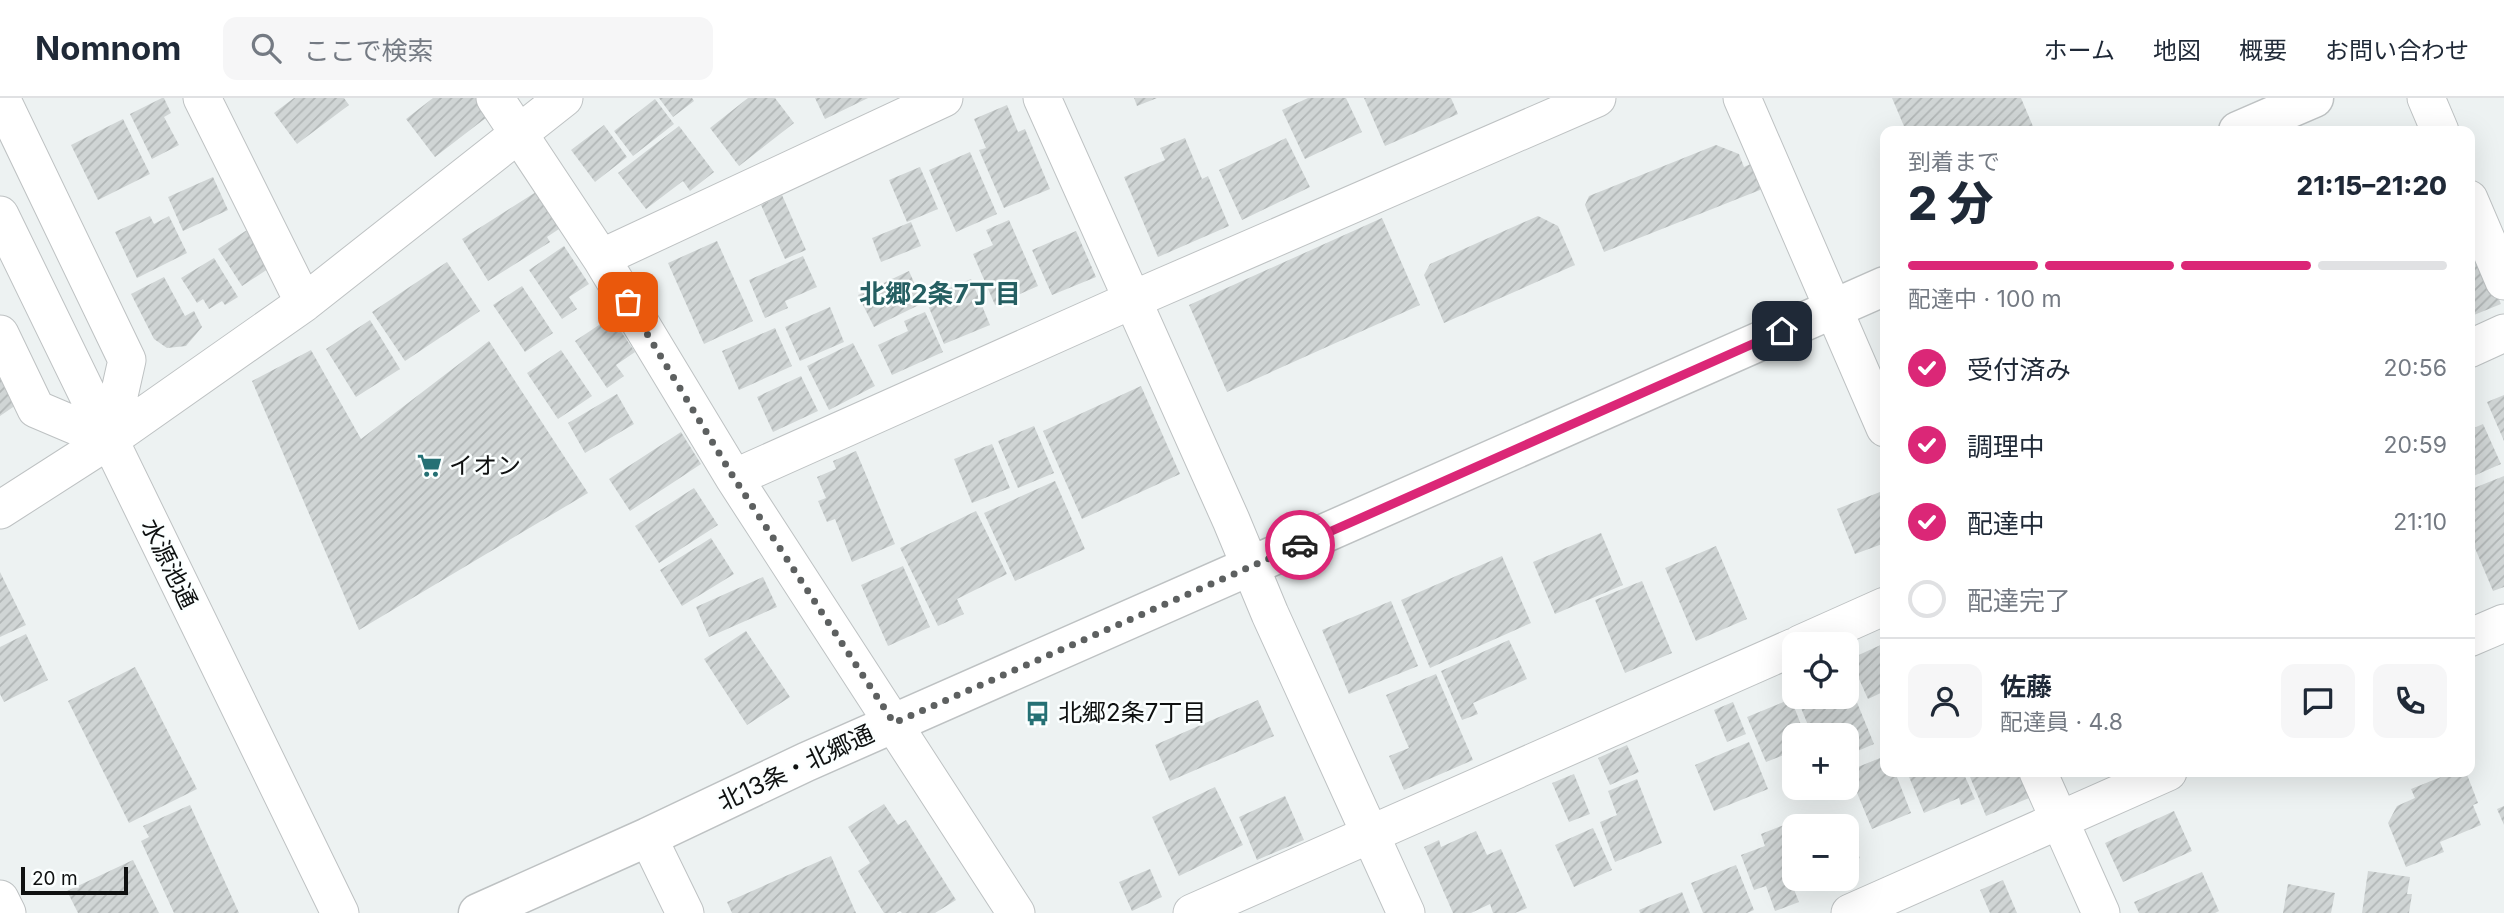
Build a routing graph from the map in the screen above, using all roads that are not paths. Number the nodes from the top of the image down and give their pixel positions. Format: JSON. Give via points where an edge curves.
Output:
{"nodes":[{"id":1,"x":1,"y":98,"type":"edge"},
{"id":2,"x":202,"y":98,"type":"edge"},
{"id":3,"x":495,"y":98,"type":"edge"},
{"id":4,"x":564,"y":98,"type":"edge"},
{"id":5,"x":944,"y":98,"type":"edge"},
{"id":6,"x":1042,"y":98,"type":"edge"},
{"id":7,"x":1597,"y":98,"type":"edge"},
{"id":8,"x":1742,"y":98,"type":"edge"},
{"id":9,"x":2314,"y":98,"type":"edge"},
{"id":10,"x":2426,"y":98,"type":"edge"},
{"id":11,"x":2250,"y":126,"type":"edge"},
{"id":12,"x":2438,"y":126,"type":"edge"},
{"id":13,"x":517,"y":134,"type":"junction"},
{"id":14,"x":2475,"y":213,"type":"edge"},
{"id":15,"x":0,"y":215,"type":"edge"},
{"id":16,"x":601,"y":258,"type":"junction"},
{"id":17,"x":2504,"y":281,"type":"edge"},
{"id":18,"x":1880,"y":288,"type":"edge"},
{"id":19,"x":1132,"y":300,"type":"junction"},
{"id":20,"x":304,"y":303,"type":"junction"},
{"id":21,"x":1832,"y":309,"type":"junction"},
{"id":22,"x":2504,"y":333,"type":"edge"},
{"id":23,"x":0,"y":334,"type":"edge"},
{"id":24,"x":2475,"y":346,"type":"edge"},
{"id":25,"x":1880,"y":417,"type":"edge"},
{"id":26,"x":109,"y":440,"type":"junction"},
{"id":27,"x":734,"y":478,"type":"junction"},
{"id":28,"x":0,"y":510,"type":"edge"},
{"id":29,"x":1250,"y":567,"type":"junction"},
{"id":30,"x":1880,"y":608,"type":"edge"},
{"id":31,"x":2504,"y":622,"type":"edge"},
{"id":32,"x":1827,"y":632,"type":"edge"},
{"id":33,"x":2475,"y":635,"type":"edge"},
{"id":34,"x":1782,"y":652,"type":"edge"},
{"id":35,"x":894,"y":723,"type":"junction"},
{"id":36,"x":2040,"y":777,"type":"edge"},
{"id":37,"x":2157,"y":777,"type":"edge"},
{"id":38,"x":2059,"y":820,"type":"junction"},
{"id":39,"x":1371,"y":834,"type":"junction"},
{"id":40,"x":648,"y":837,"type":"junction"},
{"id":41,"x":0,"y":898,"type":"edge"},
{"id":42,"x":7,"y":913,"type":"edge"},
{"id":43,"x":340,"y":913,"type":"edge"},
{"id":44,"x":478,"y":913,"type":"edge"},
{"id":45,"x":685,"y":913,"type":"edge"},
{"id":46,"x":1016,"y":913,"type":"edge"},
{"id":47,"x":1192,"y":913,"type":"edge"},
{"id":48,"x":1406,"y":913,"type":"edge"},
{"id":49,"x":1850,"y":913,"type":"edge"},
{"id":50,"x":2101,"y":913,"type":"edge"}],
"edges":[{"from":1,"to":26,"type":"street","via":[[127,360]]},
{"from":2,"to":20,"type":"street"},
{"from":3,"to":13,"type":"street"},
{"from":4,"to":13,"type":"street"},
{"from":5,"to":16,"type":"street"},
{"from":6,"to":19,"type":"street"},
{"from":7,"to":19,"type":"street"},
{"from":8,"to":21,"type":"street"},
{"from":9,"to":11,"type":"main road"},
{"from":10,"to":12,"type":"street"},
{"from":13,"to":16,"type":"street"},
{"from":13,"to":20,"type":"street"},
{"from":14,"to":17,"type":"street"},
{"from":15,"to":26,"type":"street","name":"水源池通"},
{"from":16,"to":27,"type":"street"},
{"from":18,"to":21,"type":"main road","name":"北13条・北郷通"},
{"from":19,"to":27,"type":"street"},
{"from":19,"to":29,"type":"street"},
{"from":20,"to":26,"type":"street"},
{"from":21,"to":25,"type":"street"},
{"from":21,"to":29,"type":"main road","name":"北13条・北郷通"},
{"from":22,"to":24,"type":"street"},
{"from":23,"to":26,"type":"street","via":[[36,409]]},
{"from":26,"to":28,"type":"street"},
{"from":26,"to":43,"type":"street","name":"水源池通"},
{"from":27,"to":35,"type":"street"},
{"from":29,"to":35,"type":"main road","name":"北13条・北郷通"},
{"from":29,"to":39,"type":"street"},
{"from":30,"to":32,"type":"street"},
{"from":31,"to":33,"type":"street"},
{"from":34,"to":39,"type":"street"},
{"from":35,"to":40,"type":"main road","name":"北13条・北郷通"},
{"from":35,"to":46,"type":"street"},
{"from":36,"to":38,"type":"street"},
{"from":37,"to":38,"type":"street"},
{"from":38,"to":49,"type":"street"},
{"from":38,"to":50,"type":"street"},
{"from":39,"to":47,"type":"street"},
{"from":39,"to":48,"type":"street"},
{"from":40,"to":44,"type":"main road","name":"北13条・北郷通"},
{"from":40,"to":45,"type":"street"},
{"from":41,"to":42,"type":"street"}]}
